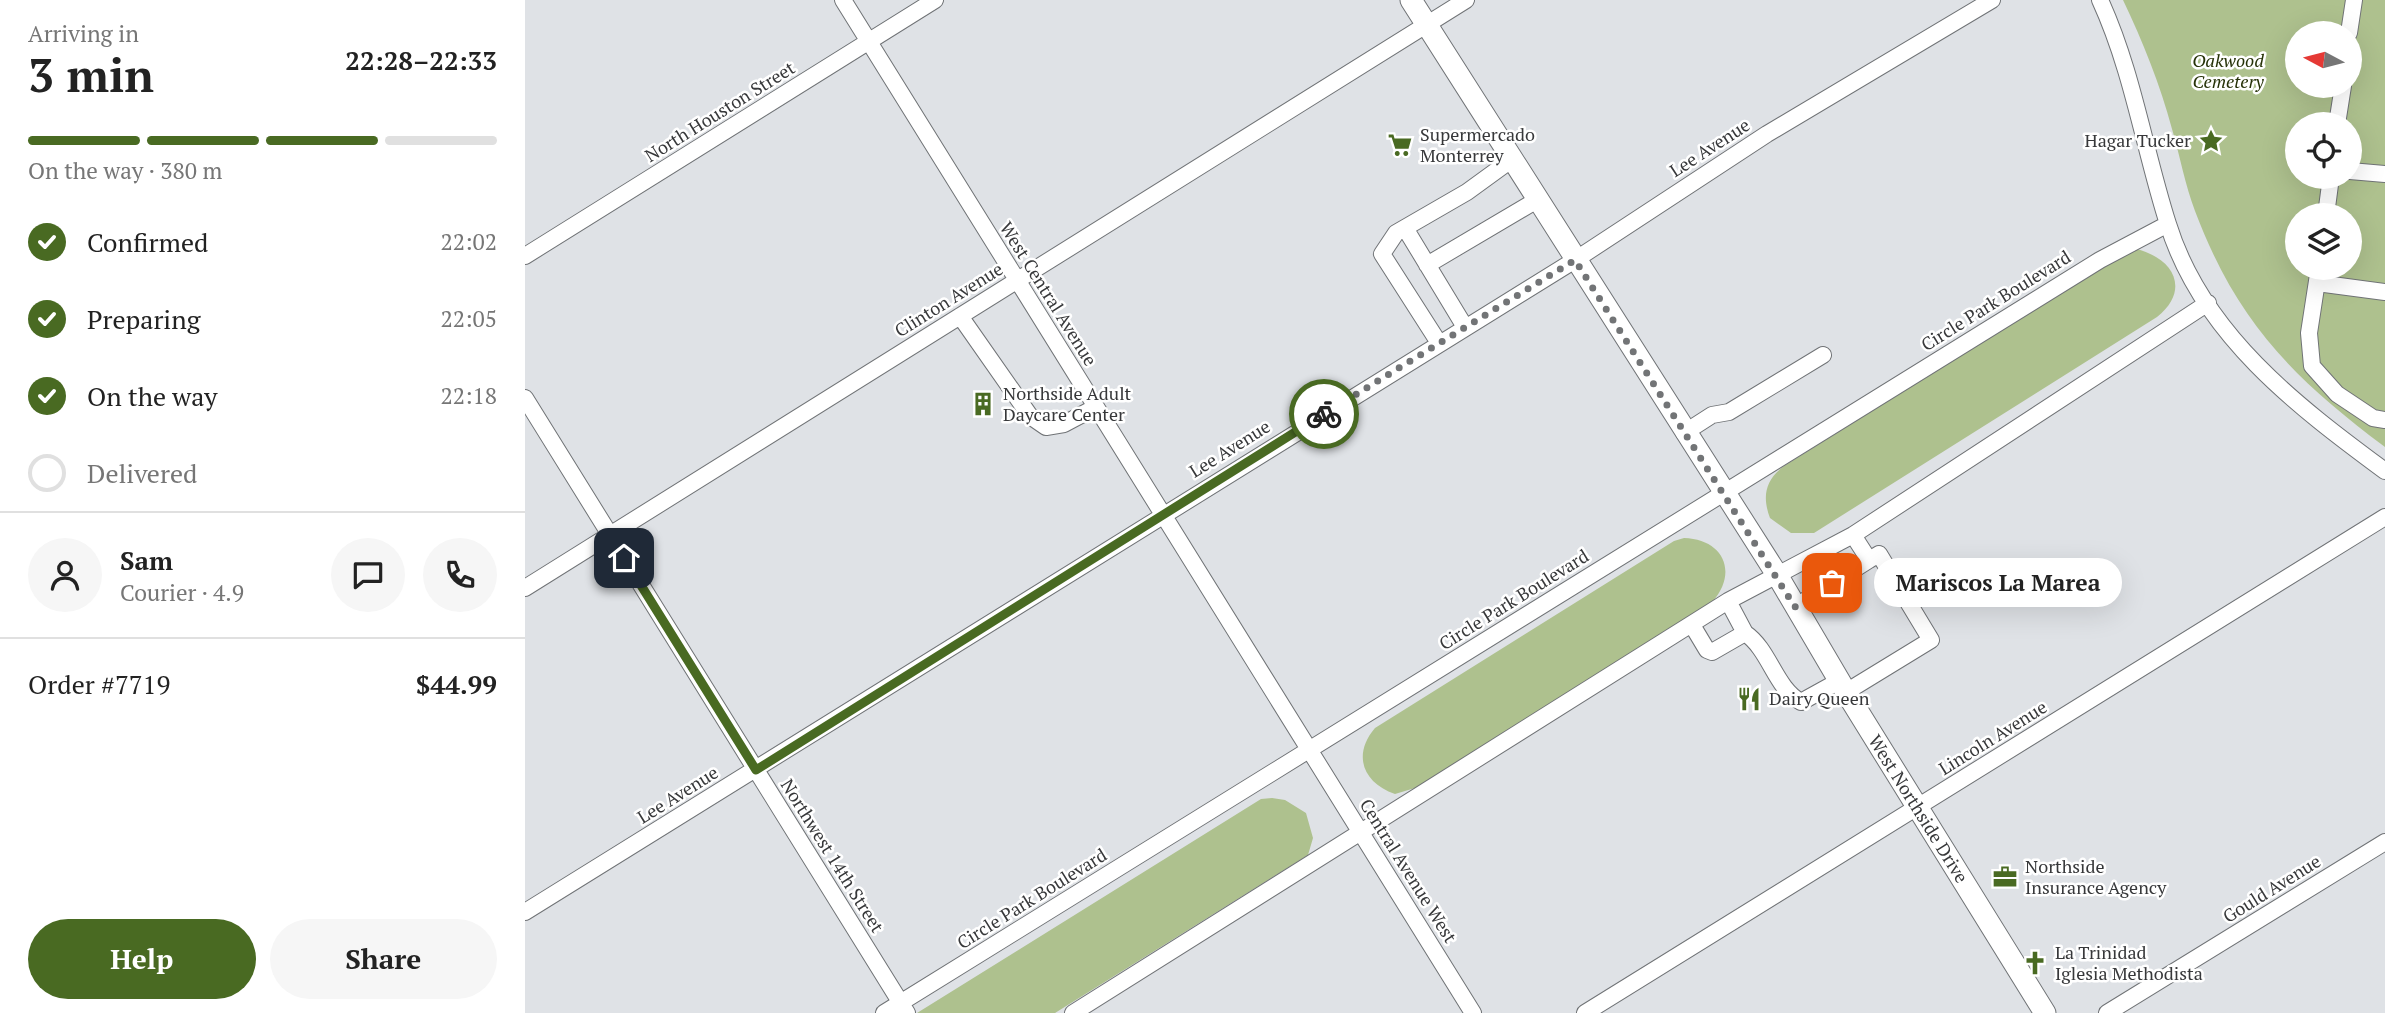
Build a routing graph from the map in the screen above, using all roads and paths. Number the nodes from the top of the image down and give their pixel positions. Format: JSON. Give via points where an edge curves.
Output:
{"nodes":[{"id":1,"x":843,"y":0,"type":"edge"},
{"id":2,"x":935,"y":0,"type":"edge"},
{"id":3,"x":1411,"y":0,"type":"edge"},
{"id":4,"x":1466,"y":0,"type":"edge"},
{"id":5,"x":1993,"y":0,"type":"edge"},
{"id":6,"x":2100,"y":0,"type":"edge"},
{"id":7,"x":2354,"y":0,"type":"edge"},
{"id":8,"x":2351,"y":21,"type":"edge"},
{"id":9,"x":1426,"y":25,"type":"junction"},
{"id":10,"x":869,"y":41,"type":"junction"},
{"id":11,"x":1511,"y":160,"type":"junction"},
{"id":12,"x":2362,"y":171,"type":"edge"},
{"id":13,"x":2385,"y":174,"type":"edge"},
{"id":14,"x":1537,"y":200,"type":"junction"},
{"id":15,"x":2168,"y":224,"type":"junction"},
{"id":16,"x":1405,"y":228,"type":"junction"},
{"id":17,"x":525,"y":257,"type":"edge"},
{"id":18,"x":1575,"y":260,"type":"junction"},
{"id":19,"x":1427,"y":265,"type":"junction"},
{"id":20,"x":1017,"y":280,"type":"junction"},
{"id":21,"x":2317,"y":280,"type":"edge"},
{"id":22,"x":2338,"y":280,"type":"edge"},
{"id":23,"x":2385,"y":292,"type":"edge"},
{"id":24,"x":2208,"y":303,"type":"junction"},
{"id":25,"x":960,"y":316,"type":"junction"},
{"id":26,"x":1465,"y":327,"type":"junction"},
{"id":27,"x":1439,"y":343,"type":"junction"},
{"id":28,"x":1823,"y":355,"type":"dead end"},
{"id":29,"x":525,"y":398,"type":"edge"},
{"id":30,"x":1096,"y":407,"type":"junction"},
{"id":31,"x":2385,"y":420,"type":"edge"},
{"id":32,"x":1684,"y":433,"type":"junction"},
{"id":33,"x":2385,"y":471,"type":"edge"},
{"id":34,"x":1722,"y":492,"type":"junction"},
{"id":35,"x":1162,"y":514,"type":"junction"},
{"id":36,"x":2385,"y":517,"type":"edge"},
{"id":37,"x":609,"y":534,"type":"junction"},
{"id":38,"x":1853,"y":535,"type":"junction"},
{"id":39,"x":1869,"y":559,"type":"junction"},
{"id":40,"x":1776,"y":573,"type":"junction"},
{"id":41,"x":525,"y":588,"type":"edge"},
{"id":42,"x":1728,"y":601,"type":"junction"},
{"id":43,"x":1795,"y":607,"type":"junction"},
{"id":44,"x":1692,"y":625,"type":"junction"},
{"id":45,"x":1745,"y":633,"type":"junction"},
{"id":46,"x":1842,"y":687,"type":"junction"},
{"id":47,"x":1309,"y":750,"type":"junction"},
{"id":48,"x":756,"y":770,"type":"junction"},
{"id":49,"x":1917,"y":808,"type":"junction"},
{"id":50,"x":1361,"y":831,"type":"junction"},
{"id":51,"x":2385,"y":842,"type":"edge"},
{"id":52,"x":525,"y":912,"type":"edge"},
{"id":53,"x":904,"y":1008,"type":"edge"},
{"id":54,"x":884,"y":1013,"type":"edge"},
{"id":55,"x":1073,"y":1013,"type":"edge"},
{"id":56,"x":1473,"y":1013,"type":"edge"},
{"id":57,"x":1585,"y":1013,"type":"edge"},
{"id":58,"x":2045,"y":1013,"type":"edge"},
{"id":59,"x":2107,"y":1013,"type":"edge"}],
"edges":[{"from":1,"to":10,"type":"street","name":"West Central Avenue"},
{"from":2,"to":10,"type":"street","name":"North Houston Street"},
{"from":3,"to":9,"type":"main road","name":"West Northside Drive"},
{"from":4,"to":9,"type":"street","name":"Clinton Avenue"},
{"from":5,"to":18,"type":"street","name":"Lee Avenue","via":[[1767,134]]},
{"from":6,"to":15,"type":"street","via":[[2132,84]]},
{"from":7,"to":8,"type":"street"},
{"from":9,"to":11,"type":"main road","name":"West Northside Drive"},
{"from":9,"to":20,"type":"street","name":"Clinton Avenue"},
{"from":10,"to":17,"type":"street","name":"North Houston Street"},
{"from":10,"to":20,"type":"street","name":"West Central Avenue"},
{"from":11,"to":14,"type":"main road","name":"West Northside Drive"},
{"from":11,"to":16,"type":"street"},
{"from":12,"to":13,"type":"street"},
{"from":14,"to":18,"type":"main road","name":"West Northside Drive"},
{"from":14,"to":19,"type":"street"},
{"from":15,"to":24,"type":"street"},
{"from":15,"to":34,"type":"street","name":"Circle Park Boulevard","via":[[2100,260]]},
{"from":16,"to":19,"type":"street"},
{"from":16,"to":27,"type":"street","via":[[1382,254]]},
{"from":18,"to":26,"type":"street","name":"Lee Avenue"},
{"from":18,"to":32,"type":"main road","name":"West Northside Drive"},
{"from":19,"to":26,"type":"street"},
{"from":20,"to":25,"type":"street","name":"Clinton Avenue"},
{"from":20,"to":30,"type":"street","name":"West Central Avenue"},
{"from":21,"to":31,"type":"street","via":[[2309,333],[2312,366],[2337,394],[2373,418]]},
{"from":22,"to":23,"type":"street"},
{"from":24,"to":33,"type":"street","via":[[2234,340],[2278,387]]},
{"from":24,"to":38,"type":"street"},
{"from":25,"to":30,"type":"street","via":[[1030,416],[1046,427],[1064,424]]},
{"from":25,"to":37,"type":"street","name":"Clinton Avenue"},
{"from":26,"to":27,"type":"street","name":"Lee Avenue"},
{"from":27,"to":35,"type":"street","name":"Lee Avenue"},
{"from":28,"to":32,"type":"street","via":[[1729,412],[1712,415]]},
{"from":29,"to":37,"type":"street","name":"Northwest 14th Street"},
{"from":30,"to":35,"type":"street","name":"West Central Avenue"},
{"from":32,"to":34,"type":"main road","name":"West Northside Drive"},
{"from":34,"to":40,"type":"main road","name":"West Northside Drive"},
{"from":34,"to":47,"type":"street","name":"Circle Park Boulevard"},
{"from":35,"to":47,"type":"street","name":"West Central Avenue"},
{"from":35,"to":48,"type":"street","name":"Lee Avenue"},
{"from":36,"to":49,"type":"street","name":"Lincoln Avenue"},
{"from":37,"to":41,"type":"street","name":"Clinton Avenue"},
{"from":37,"to":48,"type":"street","name":"Northwest 14th Street"},
{"from":38,"to":39,"type":"street"},
{"from":38,"to":40,"type":"street"},
{"from":39,"to":43,"type":"street"},
{"from":39,"to":46,"type":"street","via":[[1879,554],[1931,640]]},
{"from":40,"to":42,"type":"street"},
{"from":40,"to":43,"type":"main road","name":"West Northside Drive"},
{"from":42,"to":44,"type":"street"},
{"from":42,"to":45,"type":"street"},
{"from":43,"to":46,"type":"main road","name":"West Northside Drive"},
{"from":44,"to":45,"type":"street","via":[[1712,652]]},
{"from":44,"to":50,"type":"street"},
{"from":45,"to":46,"type":"street","via":[[1757,642],[1791,696],[1801,702]]},
{"from":46,"to":49,"type":"main road","name":"West Northside Drive"},
{"from":47,"to":50,"type":"street","name":"Central Avenue West"},
{"from":47,"to":53,"type":"street","name":"Circle Park Boulevard"},
{"from":48,"to":52,"type":"street","name":"Lee Avenue"},
{"from":48,"to":53,"type":"street","name":"Northwest 14th Street"},
{"from":49,"to":57,"type":"street","name":"Lincoln Avenue"},
{"from":49,"to":58,"type":"main road","name":"West Northside Drive"},
{"from":50,"to":55,"type":"street"},
{"from":50,"to":56,"type":"street","name":"Central Avenue West"},
{"from":51,"to":59,"type":"street","name":"Gould Avenue"},
{"from":53,"to":54,"type":"street","name":"Circle Park Boulevard"}]}
